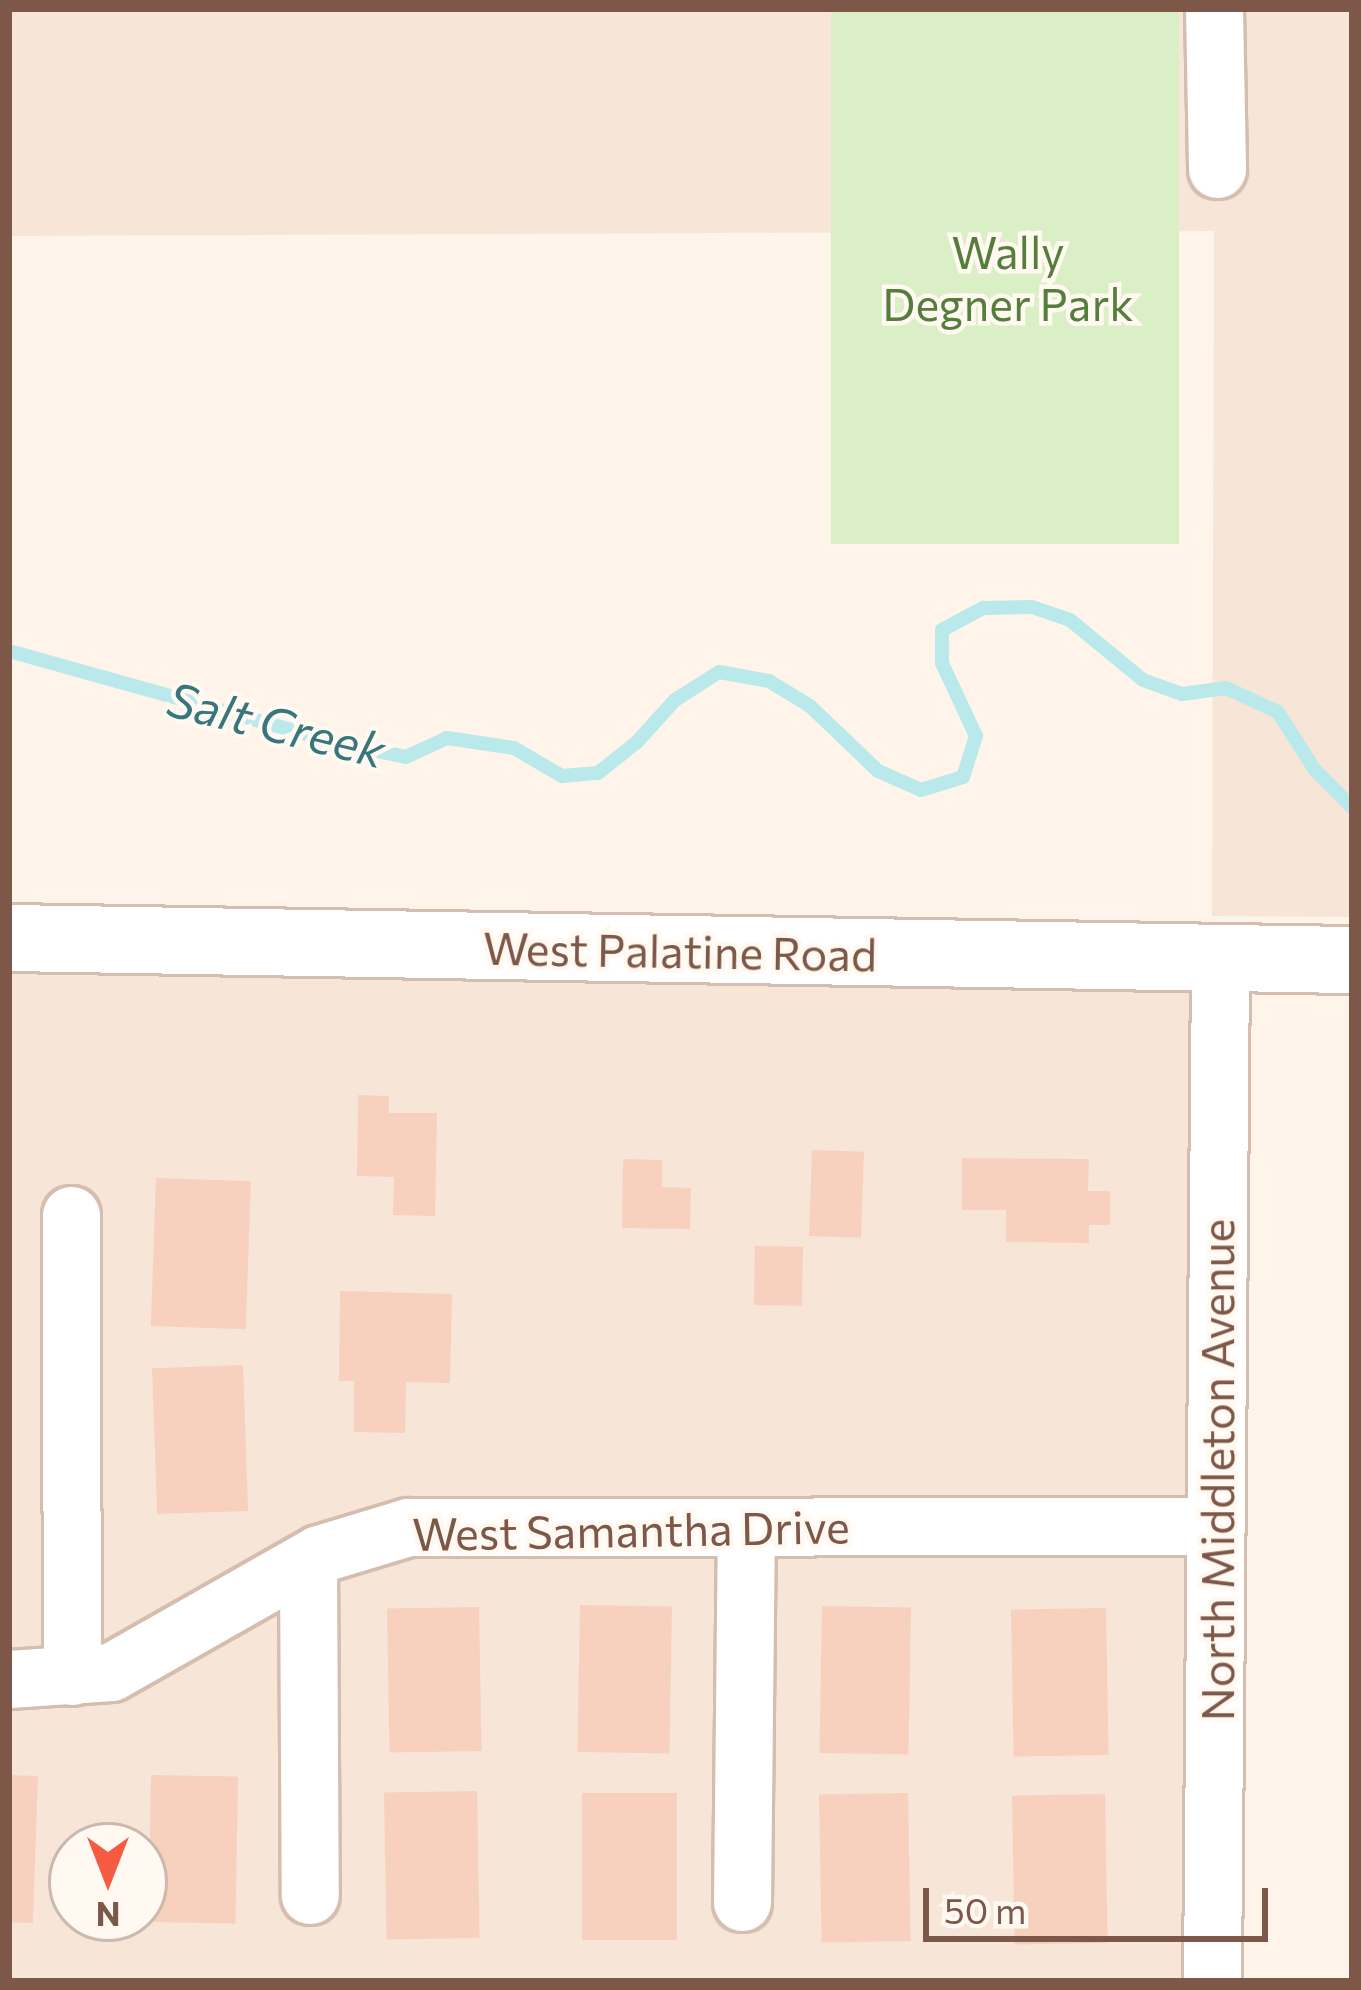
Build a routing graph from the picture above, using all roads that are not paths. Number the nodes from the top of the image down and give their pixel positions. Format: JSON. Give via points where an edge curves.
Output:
{"nodes":[{"id":1,"x":1214,"y":9,"type":"edge"},
{"id":2,"x":1217,"y":169,"type":"dead end"},
{"id":3,"x":9,"y":938,"type":"edge"},
{"id":4,"x":1220,"y":959,"type":"junction"},
{"id":5,"x":1352,"y":959,"type":"edge"},
{"id":6,"x":71,"y":1215,"type":"dead end"},
{"id":7,"x":1215,"y":1526,"type":"junction"},
{"id":8,"x":746,"y":1527,"type":"junction"},
{"id":9,"x":308,"y":1561,"type":"junction"},
{"id":10,"x":72,"y":1676,"type":"junction"},
{"id":11,"x":9,"y":1679,"type":"edge"},
{"id":12,"x":310,"y":1895,"type":"dead end"},
{"id":13,"x":742,"y":1902,"type":"dead end"},
{"id":14,"x":1212,"y":1981,"type":"edge"}],
"edges":[{"from":1,"to":2,"type":"street"},
{"from":3,"to":4,"type":"main road","name":"West Palatine Road"},
{"from":4,"to":5,"type":"main road","name":"West Palatine Road"},
{"from":4,"to":7,"type":"street","name":"North Middleton Avenue"},
{"from":6,"to":10,"type":"street"},
{"from":7,"to":8,"type":"street","name":"West Samantha Drive"},
{"from":7,"to":14,"type":"street","name":"North Middleton Avenue"},
{"from":8,"to":9,"type":"street","name":"West Samantha Drive","via":[[408,1527]]},
{"from":8,"to":13,"type":"street"},
{"from":9,"to":10,"type":"street","name":"West Samantha Drive","via":[[111,1672]]},
{"from":9,"to":12,"type":"street"},
{"from":10,"to":11,"type":"street","name":"West Samantha Drive"}]}
